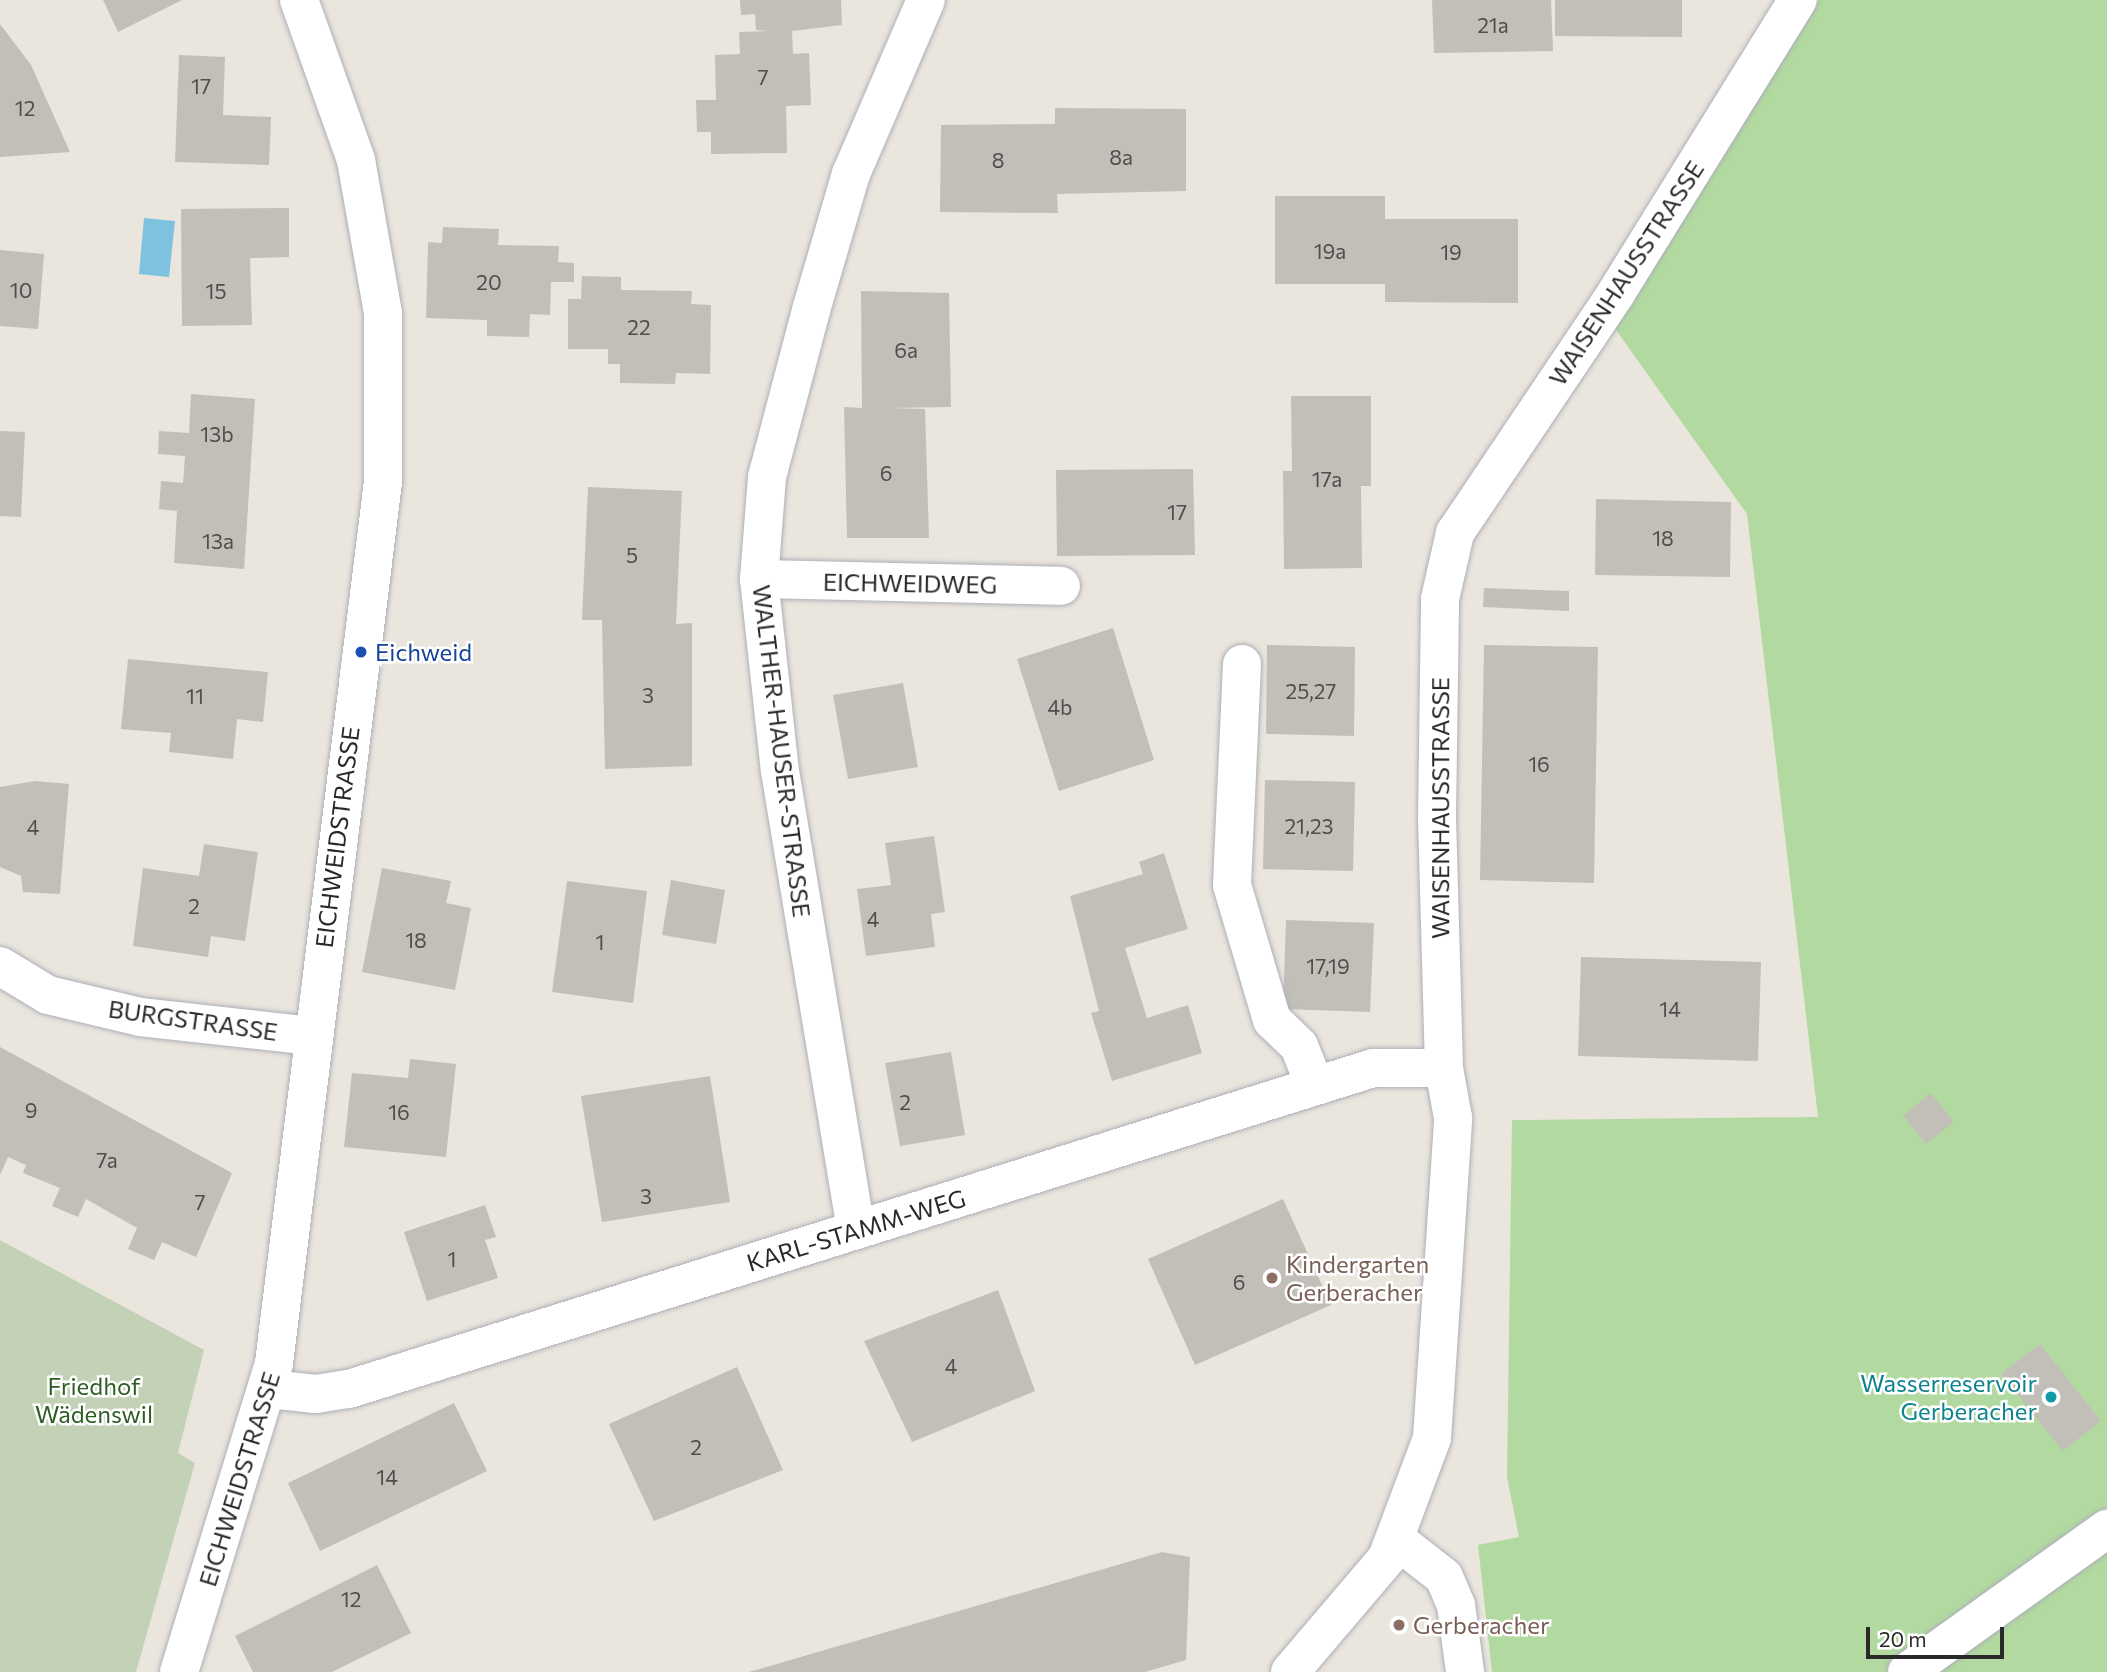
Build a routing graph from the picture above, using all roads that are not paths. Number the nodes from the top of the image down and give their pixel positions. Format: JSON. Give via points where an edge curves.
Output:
{"nodes":[{"id":1,"x":299,"y":0,"type":"edge"},
{"id":2,"x":926,"y":0,"type":"edge"},
{"id":3,"x":1798,"y":0,"type":"edge"},
{"id":4,"x":760,"y":579,"type":"junction"},
{"id":5,"x":1061,"y":586,"type":"dead end"},
{"id":6,"x":1242,"y":664,"type":"dead end"},
{"id":7,"x":0,"y":966,"type":"edge"},
{"id":8,"x":311,"y":1036,"type":"junction"},
{"id":9,"x":1444,"y":1068,"type":"junction"},
{"id":10,"x":1315,"y":1086,"type":"junction"},
{"id":11,"x":856,"y":1230,"type":"junction"},
{"id":12,"x":270,"y":1389,"type":"junction"},
{"id":13,"x":2107,"y":1529,"type":"edge"},
{"id":14,"x":1398,"y":1541,"type":"junction"},
{"id":15,"x":178,"y":1672,"type":"edge"},
{"id":16,"x":1290,"y":1672,"type":"edge"},
{"id":17,"x":1465,"y":1672,"type":"edge"},
{"id":18,"x":1907,"y":1672,"type":"edge"}],
"edges":[{"from":1,"to":8,"type":"street","name":"EICHWEIDSTRASSE","via":[[356,160],[383,313],[386,437]]},
{"from":2,"to":4,"type":"street","name":"WALTHER-HAUSER-STRASSE","via":[[851,174],[812,307],[768,477]]},
{"from":3,"to":9,"type":"street","name":"WAISENHAUSSTRASSE","via":[[1616,293],[1455,533],[1440,599]]},
{"from":4,"to":5,"type":"street","name":"EICHWEIDWEG"},
{"from":4,"to":11,"type":"street","name":"WALTHER-HAUSER-STRASSE","via":[[780,772]]},
{"from":6,"to":10,"type":"street","via":[[1231,885],[1272,1020],[1299,1046]]},
{"from":7,"to":8,"type":"street","name":"BURGSTRASSE","via":[[48,995],[140,1017]]},
{"from":8,"to":12,"type":"street","name":"EICHWEIDSTRASSE"},
{"from":9,"to":10,"type":"street","name":"KARL-STAMM-WEG","via":[[1373,1068]]},
{"from":9,"to":14,"type":"street","name":"WAISENHAUSSTRASSE","via":[[1453,1118],[1432,1438]]},
{"from":10,"to":11,"type":"street","name":"KARL-STAMM-WEG"},
{"from":11,"to":12,"type":"street","name":"KARL-STAMM-WEG","via":[[349,1389],[317,1394]]},
{"from":12,"to":15,"type":"street","name":"EICHWEIDSTRASSE"},
{"from":13,"to":18,"type":"street"},
{"from":14,"to":16,"type":"street","name":"WAISENHAUSSTRASSE"},
{"from":14,"to":17,"type":"street","via":[[1444,1577],[1456,1605]]}]}
